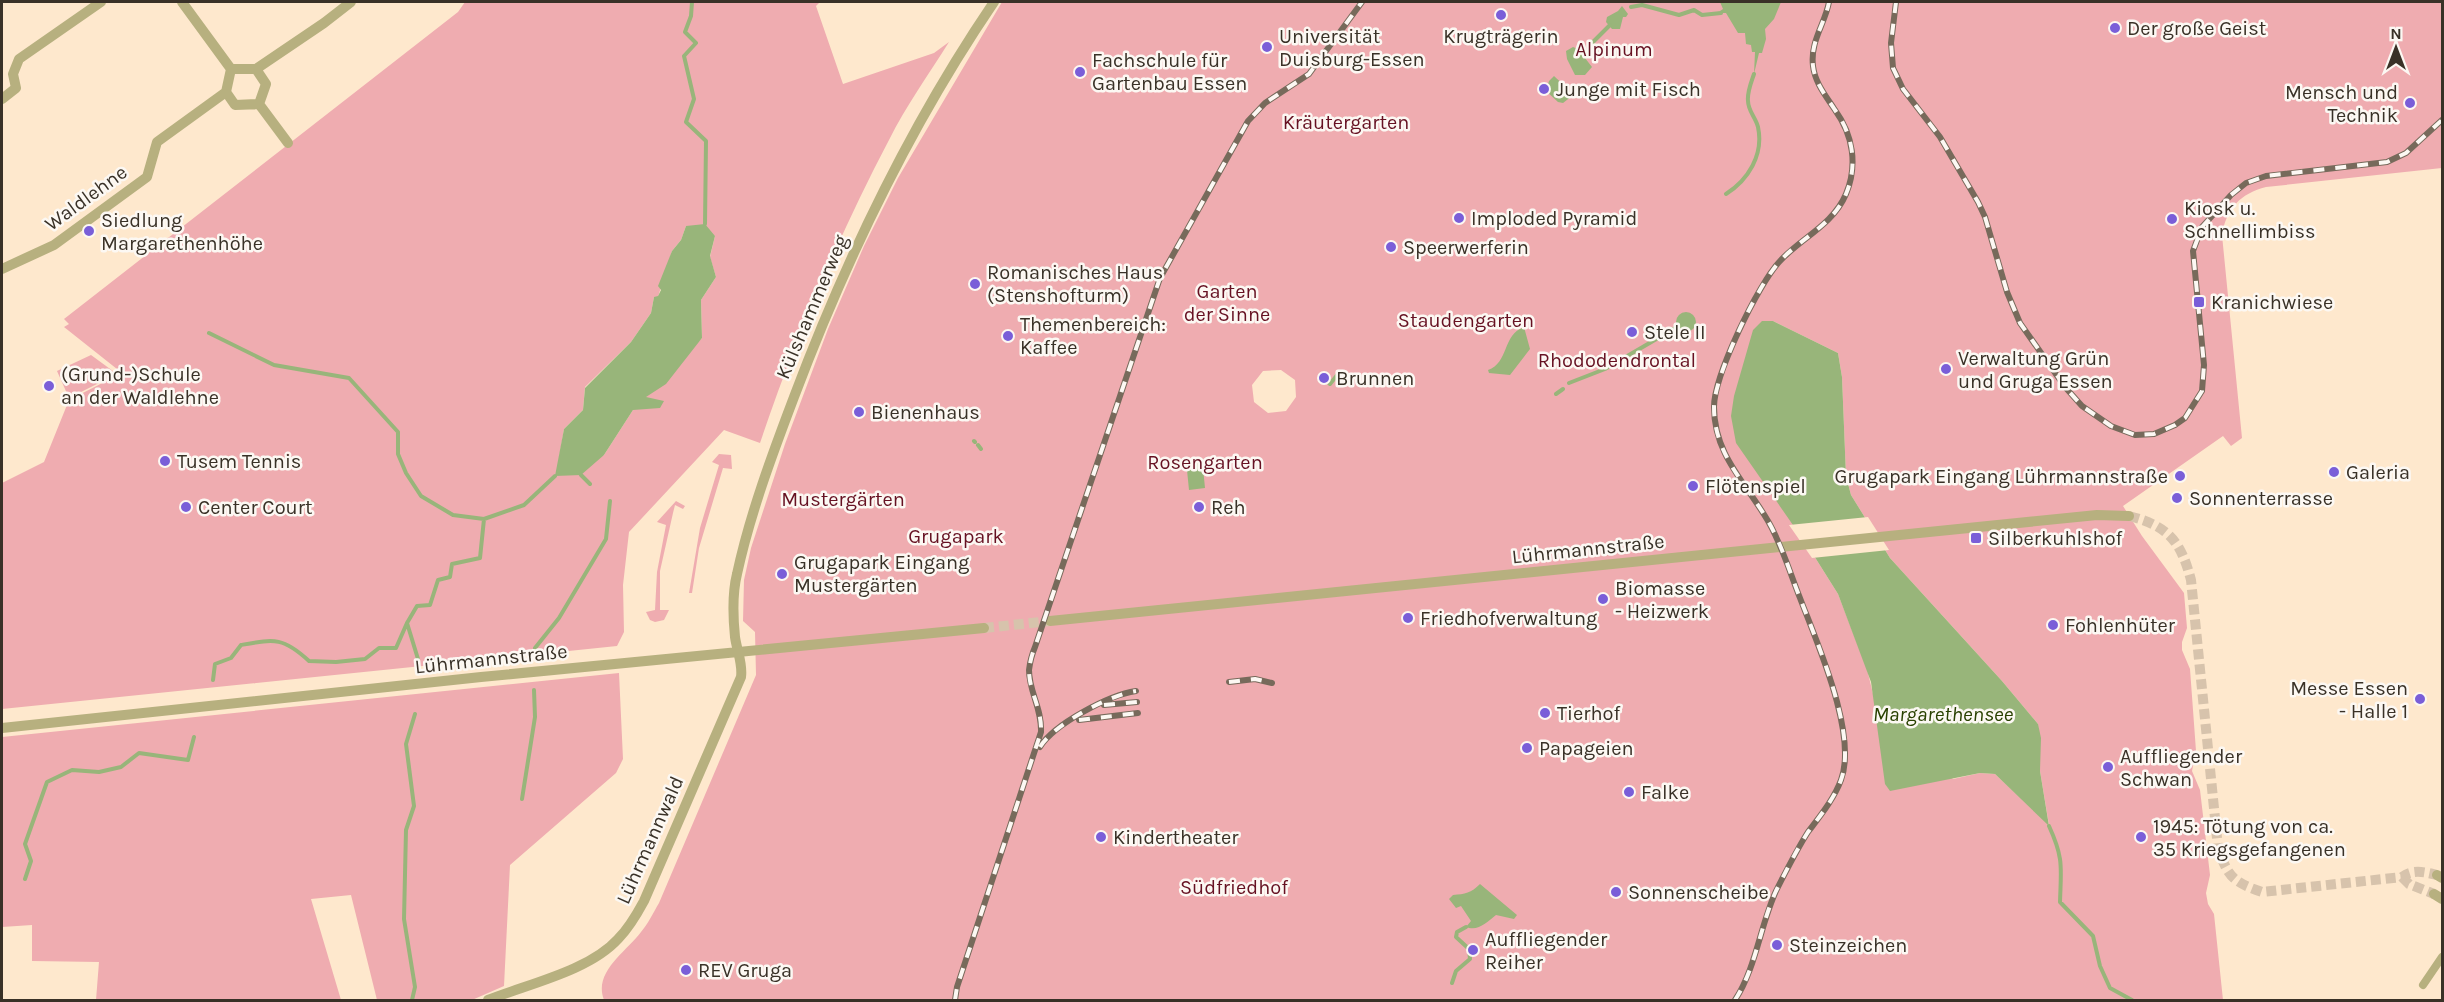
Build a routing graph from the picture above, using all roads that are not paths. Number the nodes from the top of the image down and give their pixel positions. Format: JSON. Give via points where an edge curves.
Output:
{"nodes":[{"id":1,"x":100,"y":2,"type":"edge"},
{"id":2,"x":182,"y":2,"type":"edge"},
{"id":3,"x":351,"y":2,"type":"edge"},
{"id":4,"x":994,"y":2,"type":"edge"},
{"id":5,"x":231,"y":69,"type":"junction"},
{"id":6,"x":256,"y":69,"type":"junction"},
{"id":7,"x":226,"y":92,"type":"junction"},
{"id":8,"x":2,"y":99,"type":"edge"},
{"id":9,"x":259,"y":104,"type":"junction"},
{"id":10,"x":288,"y":143,"type":"dead end"},
{"id":11,"x":2,"y":269,"type":"edge"},
{"id":12,"x":2130,"y":516,"type":"tunnel mouth"},
{"id":13,"x":1050,"y":621,"type":"tunnel mouth"},
{"id":14,"x":984,"y":628,"type":"tunnel mouth"},
{"id":15,"x":738,"y":651,"type":"junction"},
{"id":16,"x":2,"y":728,"type":"edge"},
{"id":17,"x":2442,"y":957,"type":"edge"},
{"id":18,"x":2423,"y":986,"type":"dead end"},
{"id":19,"x":488,"y":1000,"type":"edge"}],
"edges":[{"from":1,"to":8,"type":"street","via":[[19,59],[13,74],[16,88]]},
{"from":2,"to":5,"type":"street"},
{"from":3,"to":6,"type":"street"},
{"from":4,"to":15,"type":"street","name":"Külshammerweg","via":[[883,188],[817,336],[754,510],[736,575]]},
{"from":5,"to":6,"type":"street"},
{"from":5,"to":7,"type":"street"},
{"from":6,"to":9,"type":"street","via":[[266,84]]},
{"from":7,"to":9,"type":"street","via":[[235,105]]},
{"from":7,"to":11,"type":"street","name":"Waldlehne","via":[[157,141],[147,177],[54,245]]},
{"from":9,"to":10,"type":"street"},
{"from":12,"to":13,"type":"street","name":"Lührmannstraße","via":[[2097,515]]},
{"from":14,"to":15,"type":"street","name":"Lührmannstraße"},
{"from":15,"to":16,"type":"street","name":"Lührmannstraße"},
{"from":15,"to":19,"type":"street","name":"Lührmannwald","via":[[741,677],[632,922],[617,941],[595,957]]},
{"from":17,"to":18,"type":"street"}]}
